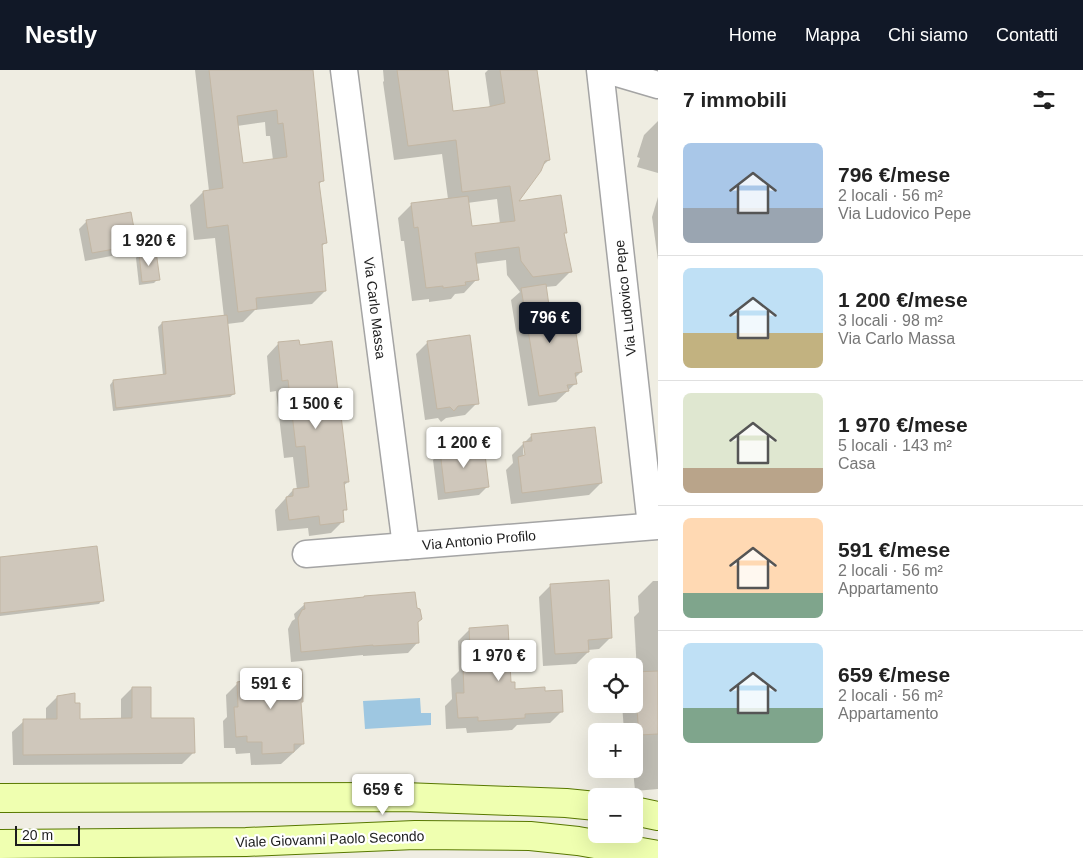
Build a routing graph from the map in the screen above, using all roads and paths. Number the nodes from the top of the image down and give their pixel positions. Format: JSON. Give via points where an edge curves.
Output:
{"nodes":[{"id":1,"x":344,"y":70,"type":"edge"},
{"id":2,"x":600,"y":70,"type":"edge"},
{"id":3,"x":607,"y":70,"type":"edge"},
{"id":4,"x":658,"y":85,"type":"edge"},
{"id":5,"x":655,"y":526,"type":"edge"},
{"id":6,"x":406,"y":546,"type":"junction"},
{"id":7,"x":306,"y":554,"type":"dead end"},
{"id":8,"x":404,"y":797,"type":"junction"},
{"id":9,"x":0,"y":798,"type":"edge"},
{"id":10,"x":588,"y":805,"type":"edge"},
{"id":11,"x":643,"y":813,"type":"edge"},
{"id":12,"x":658,"y":816,"type":"edge"},
{"id":13,"x":404,"y":836,"type":"junction"},
{"id":14,"x":0,"y":844,"type":"edge"},
{"id":15,"x":658,"y":855,"type":"edge"}],
"edges":[{"from":1,"to":6,"type":"street","name":"Via Carlo Massa"},
{"from":2,"to":5,"type":"street","name":"Via Ludovico Pepe"},
{"from":3,"to":4,"type":"street"},
{"from":5,"to":6,"type":"street","name":"Via Antonio Profilo"},
{"from":6,"to":7,"type":"street","name":"Via Antonio Profilo"},
{"from":8,"to":9,"type":"main road"},
{"from":8,"to":10,"type":"main road"},
{"from":8,"to":13,"type":"main road"},
{"from":11,"to":12,"type":"main road"},
{"from":13,"to":14,"type":"main road","name":"Viale Giovanni Paolo Secondo","via":[[246,842]]},
{"from":13,"to":15,"type":"main road","name":"Viale Giovanni Paolo Secondo","via":[[530,836]]}]}
